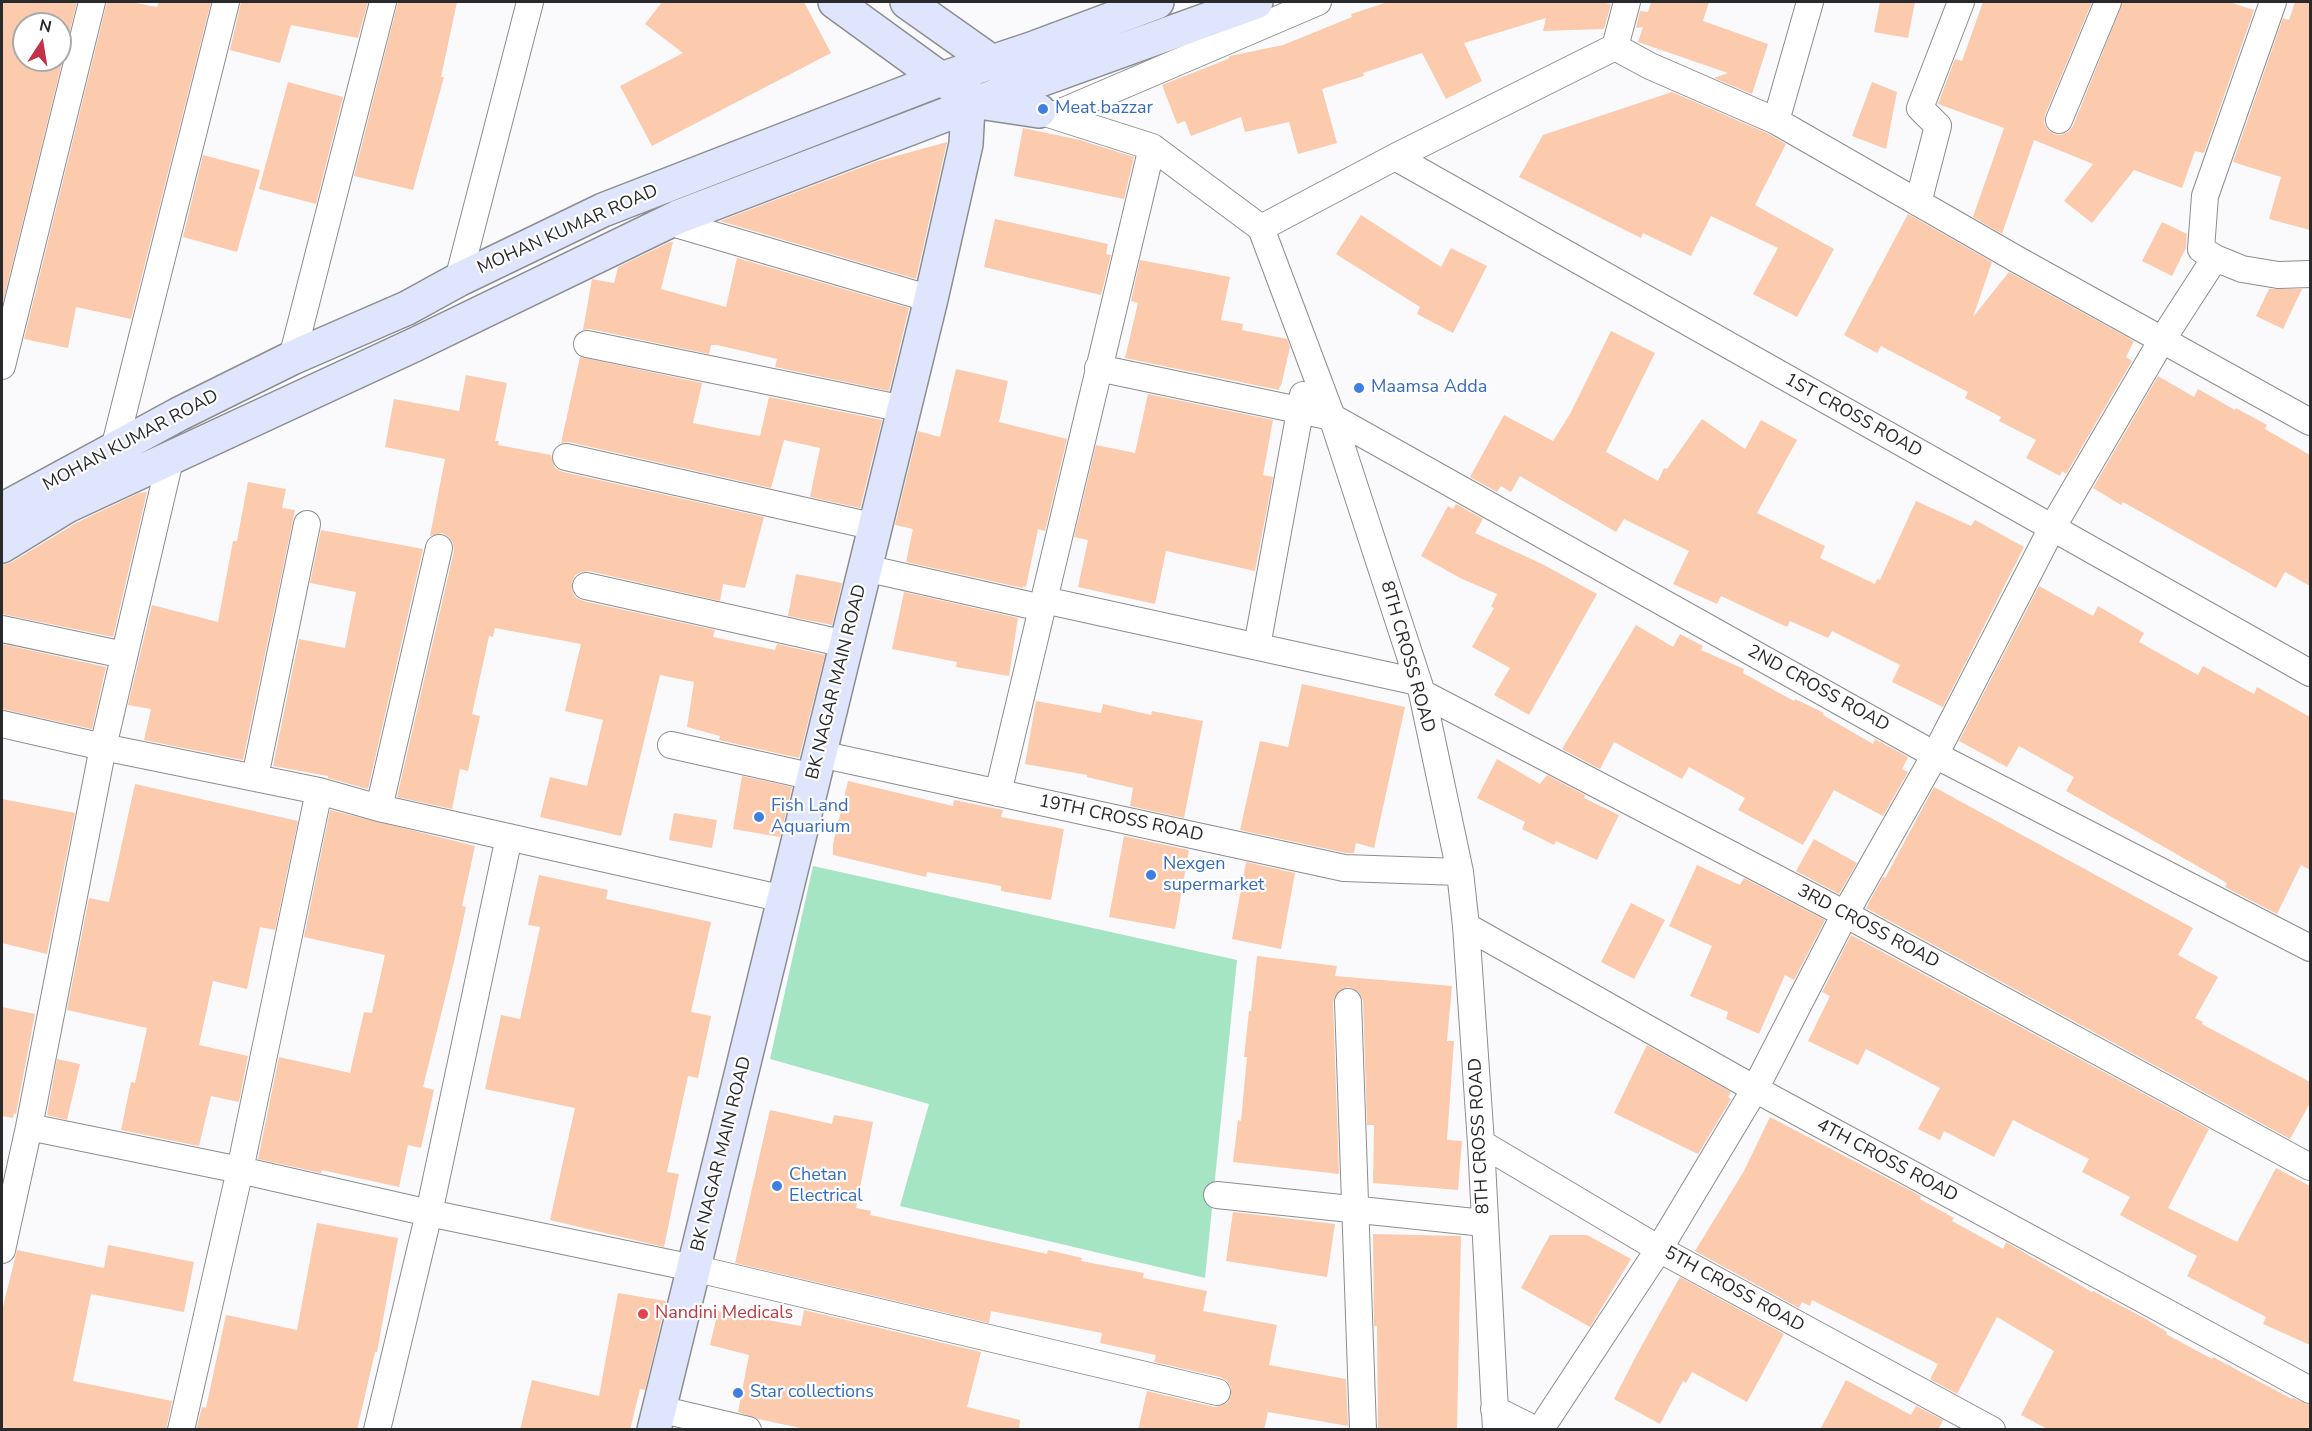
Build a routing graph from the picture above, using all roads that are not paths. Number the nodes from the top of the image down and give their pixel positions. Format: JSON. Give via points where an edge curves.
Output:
{"nodes":[{"id":1,"x":92,"y":2,"type":"edge"},
{"id":2,"x":226,"y":2,"type":"edge"},
{"id":3,"x":383,"y":2,"type":"edge"},
{"id":4,"x":530,"y":2,"type":"edge"},
{"id":5,"x":836,"y":2,"type":"edge"},
{"id":6,"x":907,"y":2,"type":"edge"},
{"id":7,"x":1157,"y":2,"type":"edge"},
{"id":8,"x":1256,"y":2,"type":"edge"},
{"id":9,"x":1318,"y":2,"type":"edge"},
{"id":10,"x":1627,"y":2,"type":"edge"},
{"id":11,"x":1810,"y":2,"type":"edge"},
{"id":12,"x":1961,"y":2,"type":"edge"},
{"id":13,"x":2108,"y":2,"type":"edge"},
{"id":14,"x":2273,"y":2,"type":"edge"},
{"id":15,"x":1615,"y":47,"type":"junction"},
{"id":16,"x":993,"y":62,"type":"junction"},
{"id":17,"x":941,"y":80,"type":"junction"},
{"id":18,"x":974,"y":104,"type":"junction"},
{"id":19,"x":1039,"y":104,"type":"junction"},
{"id":20,"x":2059,"y":120,"type":"dead end"},
{"id":21,"x":1776,"y":121,"type":"junction"},
{"id":22,"x":1152,"y":147,"type":"junction"},
{"id":23,"x":1395,"y":158,"type":"junction"},
{"id":24,"x":1918,"y":203,"type":"junction"},
{"id":25,"x":669,"y":222,"type":"junction"},
{"id":26,"x":1261,"y":228,"type":"junction"},
{"id":27,"x":2215,"y":258,"type":"junction"},
{"id":28,"x":2310,"y":274,"type":"edge"},
{"id":29,"x":459,"y":280,"type":"junction"},
{"id":30,"x":931,"y":299,"type":"junction"},
{"id":31,"x":2162,"y":340,"type":"junction"},
{"id":32,"x":587,"y":344,"type":"dead end"},
{"id":33,"x":292,"y":358,"type":"junction"},
{"id":34,"x":1310,"y":359,"type":"junction"},
{"id":35,"x":2,"y":366,"type":"edge"},
{"id":36,"x":1098,"y":368,"type":"junction"},
{"id":37,"x":904,"y":409,"type":"junction"},
{"id":38,"x":1300,"y":410,"type":"junction"},
{"id":39,"x":1332,"y":417,"type":"junction"},
{"id":40,"x":2310,"y":422,"type":"edge"},
{"id":41,"x":114,"y":449,"type":"junction"},
{"id":42,"x":566,"y":457,"type":"dead end"},
{"id":43,"x":170,"y":460,"type":"junction"},
{"id":44,"x":2,"y":510,"type":"edge"},
{"id":45,"x":307,"y":524,"type":"dead end"},
{"id":46,"x":876,"y":527,"type":"junction"},
{"id":47,"x":2052,"y":528,"type":"junction"},
{"id":48,"x":2,"y":546,"type":"edge"},
{"id":49,"x":439,"y":548,"type":"dead end"},
{"id":50,"x":865,"y":568,"type":"junction"},
{"id":51,"x":586,"y":586,"type":"dead end"},
{"id":52,"x":1043,"y":604,"type":"junction"},
{"id":53,"x":2,"y":629,"type":"edge"},
{"id":54,"x":846,"y":644,"type":"junction"},
{"id":55,"x":1257,"y":646,"type":"junction"},
{"id":56,"x":124,"y":655,"type":"junction"},
{"id":57,"x":2310,"y":673,"type":"edge"},
{"id":58,"x":1420,"y":687,"type":"junction"},
{"id":59,"x":2,"y":724,"type":"edge"},
{"id":60,"x":671,"y":745,"type":"dead end"},
{"id":61,"x":103,"y":747,"type":"junction"},
{"id":62,"x":1935,"y":755,"type":"junction"},
{"id":63,"x":817,"y":766,"type":"junction"},
{"id":64,"x":255,"y":777,"type":"junction"},
{"id":65,"x":320,"y":790,"type":"junction"},
{"id":66,"x":998,"y":793,"type":"junction"},
{"id":67,"x":379,"y":808,"type":"junction"},
{"id":68,"x":509,"y":837,"type":"junction"},
{"id":69,"x":1460,"y":872,"type":"junction"},
{"id":70,"x":784,"y":899,"type":"junction"},
{"id":71,"x":1845,"y":914,"type":"junction"},
{"id":72,"x":1466,"y":926,"type":"junction"},
{"id":73,"x":2310,"y":948,"type":"edge"},
{"id":74,"x":1348,"y":1002,"type":"dead end"},
{"id":75,"x":1755,"y":1089,"type":"junction"},
{"id":76,"x":29,"y":1127,"type":"junction"},
{"id":77,"x":1481,"y":1143,"type":"junction"},
{"id":78,"x":2310,"y":1167,"type":"edge"},
{"id":79,"x":240,"y":1170,"type":"junction"},
{"id":80,"x":1217,"y":1195,"type":"dead end"},
{"id":81,"x":1356,"y":1210,"type":"junction"},
{"id":82,"x":429,"y":1213,"type":"junction"},
{"id":83,"x":1484,"y":1223,"type":"junction"},
{"id":84,"x":1659,"y":1249,"type":"junction"},
{"id":85,"x":2,"y":1250,"type":"edge"},
{"id":86,"x":693,"y":1268,"type":"junction"},
{"id":87,"x":2310,"y":1390,"type":"edge"},
{"id":88,"x":1216,"y":1392,"type":"dead end"},
{"id":89,"x":657,"y":1419,"type":"edge"},
{"id":90,"x":1495,"y":1419,"type":"edge"},
{"id":91,"x":181,"y":1430,"type":"edge"},
{"id":92,"x":377,"y":1430,"type":"edge"},
{"id":93,"x":748,"y":1430,"type":"edge"},
{"id":94,"x":1363,"y":1430,"type":"edge"},
{"id":95,"x":1538,"y":1430,"type":"edge"},
{"id":96,"x":1992,"y":1430,"type":"edge"}],
"edges":[{"from":1,"to":35,"type":"street"},
{"from":2,"to":41,"type":"street"},
{"from":3,"to":33,"type":"street"},
{"from":4,"to":29,"type":"street"},
{"from":5,"to":17,"type":"street"},
{"from":6,"to":16,"type":"street"},
{"from":7,"to":16,"type":"street","name":"MOHAN KUMAR ROAD"},
{"from":8,"to":19,"type":"street"},
{"from":9,"to":19,"type":"street"},
{"from":10,"to":15,"type":"street"},
{"from":11,"to":21,"type":"street"},
{"from":12,"to":24,"type":"street","via":[[1920,108],[1938,126]]},
{"from":13,"to":20,"type":"street"},
{"from":14,"to":27,"type":"street","via":[[2205,196],[2201,249]]},
{"from":15,"to":21,"type":"street"},
{"from":15,"to":23,"type":"street"},
{"from":16,"to":17,"type":"street","name":"MOHAN KUMAR ROAD"},
{"from":16,"to":19,"type":"street"},
{"from":17,"to":18,"type":"street"},
{"from":17,"to":29,"type":"street","name":"MOHAN KUMAR ROAD","via":[[603,210]]},
{"from":18,"to":19,"type":"street"},
{"from":18,"to":25,"type":"street"},
{"from":18,"to":30,"type":"street","name":"BK NAGAR MAIN ROAD"},
{"from":19,"to":22,"type":"street"},
{"from":21,"to":24,"type":"street"},
{"from":22,"to":26,"type":"street"},
{"from":22,"to":36,"type":"street"},
{"from":23,"to":26,"type":"street"},
{"from":23,"to":47,"type":"street","name":"1ST CROSS ROAD"},
{"from":24,"to":31,"type":"street"},
{"from":25,"to":30,"type":"street"},
{"from":25,"to":43,"type":"street"},
{"from":26,"to":34,"type":"street","name":"8TH CROSS ROAD"},
{"from":27,"to":28,"type":"street","via":[[2265,273]]},
{"from":27,"to":31,"type":"street"},
{"from":29,"to":33,"type":"street","name":"MOHAN KUMAR ROAD","via":[[407,308]]},
{"from":30,"to":37,"type":"street","name":"BK NAGAR MAIN ROAD"},
{"from":31,"to":40,"type":"street"},
{"from":31,"to":47,"type":"street"},
{"from":32,"to":37,"type":"street"},
{"from":33,"to":41,"type":"street","name":"MOHAN KUMAR ROAD"},
{"from":34,"to":38,"type":"street"},
{"from":34,"to":39,"type":"street","name":"8TH CROSS ROAD"},
{"from":36,"to":38,"type":"street","name":"2ND CROSS ROAD"},
{"from":36,"to":52,"type":"street"},
{"from":37,"to":46,"type":"street","name":"BK NAGAR MAIN ROAD"},
{"from":38,"to":39,"type":"street","name":"2ND CROSS ROAD"},
{"from":38,"to":55,"type":"street"},
{"from":39,"to":58,"type":"street","name":"8TH CROSS ROAD"},
{"from":39,"to":62,"type":"street","name":"2ND CROSS ROAD"},
{"from":41,"to":44,"type":"street","name":"MOHAN KUMAR ROAD"},
{"from":42,"to":46,"type":"street"},
{"from":43,"to":48,"type":"street","via":[[67,506]]},
{"from":43,"to":56,"type":"street"},
{"from":45,"to":64,"type":"street"},
{"from":46,"to":50,"type":"street","name":"BK NAGAR MAIN ROAD"},
{"from":47,"to":57,"type":"street","name":"1ST CROSS ROAD"},
{"from":47,"to":62,"type":"street"},
{"from":49,"to":67,"type":"street"},
{"from":50,"to":52,"type":"street","name":"3RD CROSS ROAD"},
{"from":50,"to":54,"type":"street","name":"BK NAGAR MAIN ROAD"},
{"from":51,"to":54,"type":"street"},
{"from":52,"to":55,"type":"street","name":"3RD CROSS ROAD"},
{"from":52,"to":66,"type":"street"},
{"from":53,"to":56,"type":"street"},
{"from":54,"to":63,"type":"street","name":"BK NAGAR MAIN ROAD"},
{"from":55,"to":58,"type":"street","name":"3RD CROSS ROAD"},
{"from":56,"to":61,"type":"street"},
{"from":58,"to":69,"type":"street","name":"8TH CROSS ROAD"},
{"from":58,"to":71,"type":"street","name":"3RD CROSS ROAD"},
{"from":59,"to":61,"type":"street"},
{"from":60,"to":63,"type":"street","name":"19TH CROSS ROAD"},
{"from":61,"to":64,"type":"street"},
{"from":61,"to":76,"type":"street"},
{"from":62,"to":71,"type":"street"},
{"from":62,"to":73,"type":"street","name":"2ND CROSS ROAD"},
{"from":63,"to":66,"type":"street","name":"19TH CROSS ROAD"},
{"from":63,"to":70,"type":"street","name":"BK NAGAR MAIN ROAD"},
{"from":64,"to":65,"type":"street"},
{"from":65,"to":67,"type":"street"},
{"from":65,"to":79,"type":"street"},
{"from":66,"to":69,"type":"street","name":"19TH CROSS ROAD","via":[[1344,867]]},
{"from":67,"to":68,"type":"street"},
{"from":68,"to":70,"type":"street"},
{"from":68,"to":82,"type":"street"},
{"from":69,"to":72,"type":"street","name":"8TH CROSS ROAD"},
{"from":70,"to":86,"type":"street","name":"BK NAGAR MAIN ROAD"},
{"from":71,"to":75,"type":"street"},
{"from":71,"to":78,"type":"street","name":"3RD CROSS ROAD"},
{"from":72,"to":75,"type":"street","name":"4TH CROSS ROAD"},
{"from":72,"to":77,"type":"street","name":"8TH CROSS ROAD"},
{"from":74,"to":81,"type":"street"},
{"from":75,"to":84,"type":"street"},
{"from":75,"to":87,"type":"street","name":"4TH CROSS ROAD"},
{"from":76,"to":79,"type":"street"},
{"from":76,"to":85,"type":"street"},
{"from":77,"to":83,"type":"street","name":"8TH CROSS ROAD"},
{"from":77,"to":84,"type":"street","name":"5TH CROSS ROAD"},
{"from":79,"to":82,"type":"street"},
{"from":79,"to":91,"type":"street"},
{"from":80,"to":81,"type":"street"},
{"from":81,"to":83,"type":"street"},
{"from":81,"to":94,"type":"street"},
{"from":82,"to":86,"type":"street"},
{"from":82,"to":92,"type":"street"},
{"from":83,"to":90,"type":"street","name":"8TH CROSS ROAD"},
{"from":84,"to":95,"type":"street"},
{"from":84,"to":96,"type":"street","name":"5TH CROSS ROAD"},
{"from":86,"to":88,"type":"street"},
{"from":86,"to":89,"type":"street","name":"BK NAGAR MAIN ROAD"},
{"from":89,"to":93,"type":"street"},
{"from":90,"to":95,"type":"street"}]}
